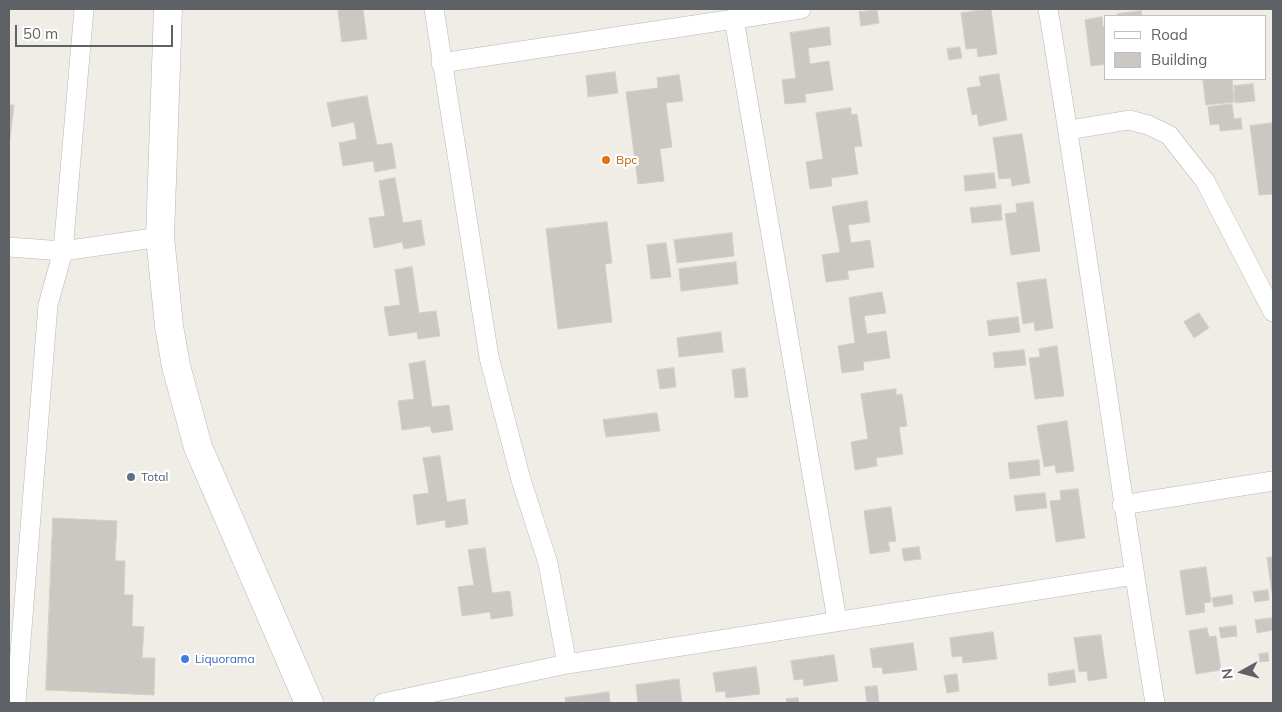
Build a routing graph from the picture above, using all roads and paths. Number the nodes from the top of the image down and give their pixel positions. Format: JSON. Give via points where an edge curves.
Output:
{"nodes":[{"id":1,"x":84,"y":9,"type":"edge"},
{"id":2,"x":168,"y":9,"type":"edge"},
{"id":3,"x":434,"y":9,"type":"edge"},
{"id":4,"x":800,"y":9,"type":"edge"},
{"id":5,"x":1048,"y":9,"type":"edge"},
{"id":6,"x":734,"y":19,"type":"junction"},
{"id":7,"x":441,"y":63,"type":"junction"},
{"id":8,"x":1069,"y":130,"type":"junction"},
{"id":9,"x":160,"y":237,"type":"junction"},
{"id":10,"x":9,"y":247,"type":"edge"},
{"id":11,"x":63,"y":251,"type":"junction"},
{"id":12,"x":1273,"y":312,"type":"edge"},
{"id":13,"x":1273,"y":481,"type":"edge"},
{"id":14,"x":1122,"y":505,"type":"junction"},
{"id":15,"x":1134,"y":575,"type":"junction"},
{"id":16,"x":837,"y":620,"type":"junction"},
{"id":17,"x":567,"y":664,"type":"junction"},
{"id":18,"x":16,"y":703,"type":"edge"},
{"id":19,"x":309,"y":703,"type":"edge"},
{"id":20,"x":383,"y":703,"type":"edge"},
{"id":21,"x":1155,"y":703,"type":"edge"}],
"edges":[{"from":1,"to":11,"type":"street"},
{"from":2,"to":9,"type":"street"},
{"from":3,"to":7,"type":"street"},
{"from":4,"to":6,"type":"street"},
{"from":5,"to":8,"type":"street"},
{"from":6,"to":7,"type":"street"},
{"from":6,"to":16,"type":"street"},
{"from":7,"to":17,"type":"street","via":[[489,357],[521,480],[548,563]]},
{"from":8,"to":12,"type":"street","via":[[1129,120],[1169,135],[1205,181]]},
{"from":8,"to":14,"type":"street"},
{"from":9,"to":11,"type":"street"},
{"from":9,"to":19,"type":"street","via":[[168,326],[198,447]]},
{"from":10,"to":11,"type":"street"},
{"from":11,"to":18,"type":"street","via":[[48,305]]},
{"from":13,"to":14,"type":"street"},
{"from":14,"to":15,"type":"street"},
{"from":15,"to":16,"type":"street"},
{"from":15,"to":21,"type":"street"},
{"from":16,"to":17,"type":"street"},
{"from":17,"to":20,"type":"street"}]}
